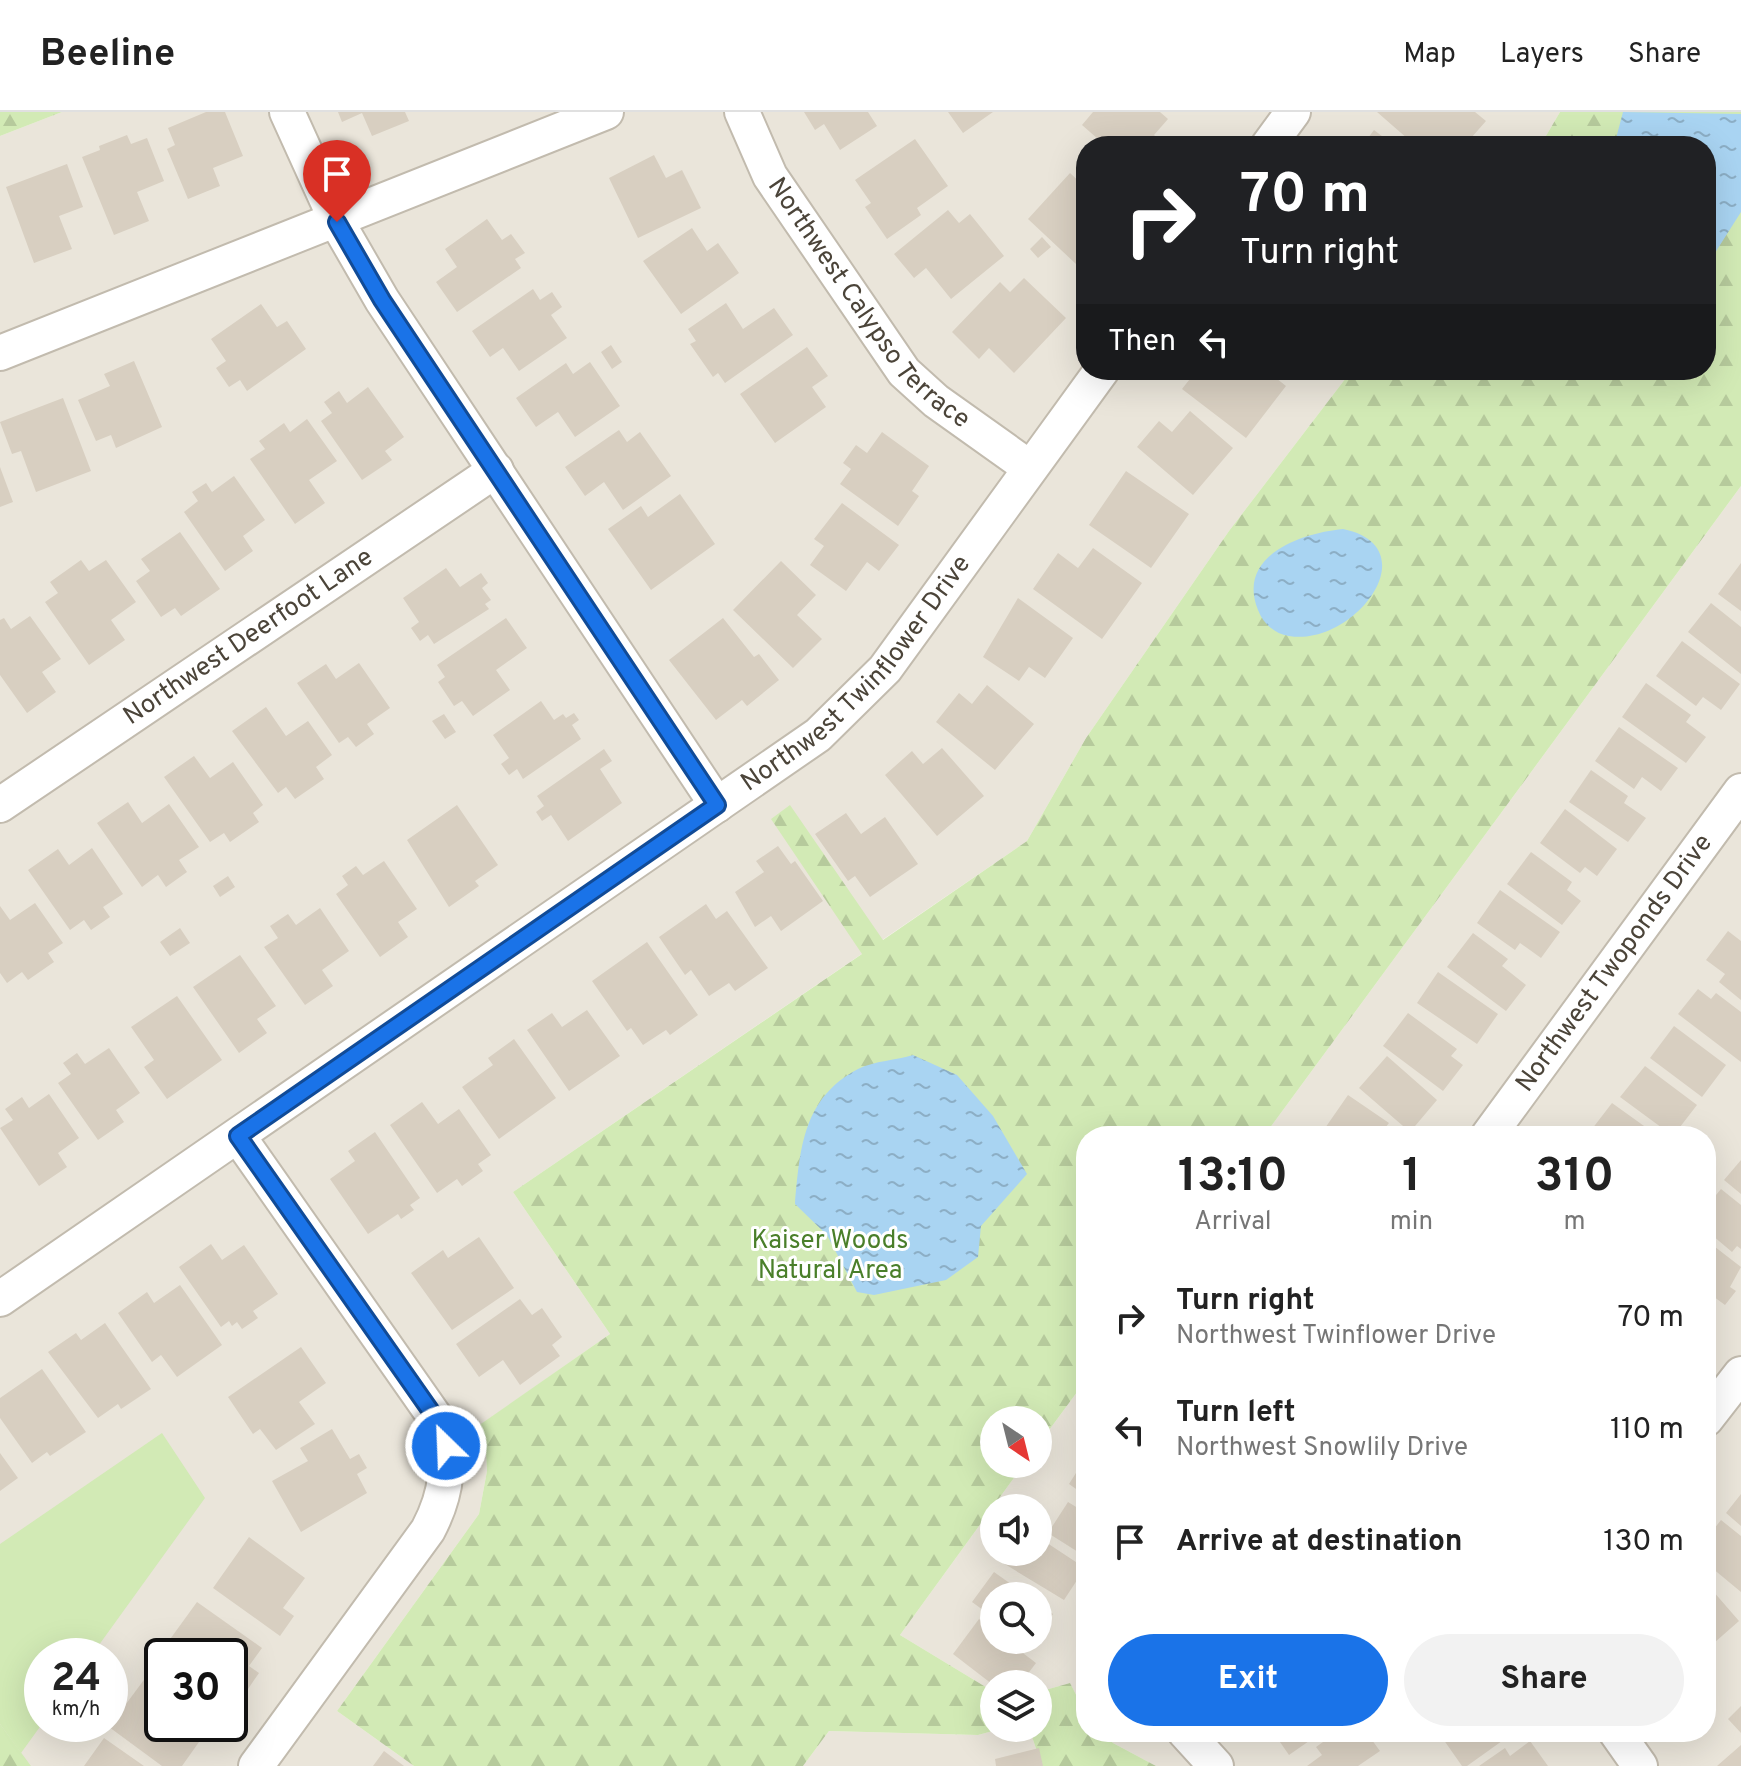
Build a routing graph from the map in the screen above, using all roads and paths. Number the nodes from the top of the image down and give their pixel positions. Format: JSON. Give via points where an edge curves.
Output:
{"nodes":[{"id":1,"x":287,"y":112,"type":"edge"},
{"id":2,"x":606,"y":112,"type":"edge"},
{"id":3,"x":742,"y":112,"type":"edge"},
{"id":4,"x":1293,"y":112,"type":"edge"},
{"id":5,"x":1275,"y":136,"type":"edge"},
{"id":6,"x":337,"y":222,"type":"junction"},
{"id":7,"x":0,"y":353,"type":"edge"},
{"id":8,"x":1095,"y":380,"type":"edge"},
{"id":9,"x":1030,"y":468,"type":"junction"},
{"id":10,"x":496,"y":470,"type":"junction"},
{"id":11,"x":1741,"y":791,"type":"edge"},
{"id":12,"x":0,"y":805,"type":"edge"},
{"id":13,"x":717,"y":805,"type":"junction"},
{"id":14,"x":1495,"y":1126,"type":"edge"},
{"id":15,"x":238,"y":1136,"type":"junction"},
{"id":16,"x":0,"y":1299,"type":"edge"},
{"id":17,"x":1741,"y":1374,"type":"edge"},
{"id":18,"x":1716,"y":1406,"type":"edge"},
{"id":19,"x":1194,"y":1742,"type":"edge"},
{"id":20,"x":1623,"y":1742,"type":"edge"},
{"id":21,"x":256,"y":1766,"type":"edge"},
{"id":22,"x":1216,"y":1766,"type":"edge"},
{"id":23,"x":1640,"y":1766,"type":"edge"}],
"edges":[{"from":1,"to":6,"type":"street"},
{"from":2,"to":6,"type":"street"},
{"from":3,"to":9,"type":"street","name":"Northwest Calypso Terrace","via":[[770,176],[904,372]]},
{"from":4,"to":5,"type":"street"},
{"from":6,"to":7,"type":"street"},
{"from":6,"to":10,"type":"street","via":[[382,300]]},
{"from":8,"to":9,"type":"street","name":"Northwest Twinflower Drive"},
{"from":9,"to":13,"type":"street","name":"Northwest Twinflower Drive","via":[[885,669],[818,735]]},
{"from":10,"to":12,"type":"street","name":"Northwest Deerfoot Lane"},
{"from":10,"to":13,"type":"street"},
{"from":11,"to":14,"type":"street","name":"Northwest Twoponds Drive"},
{"from":13,"to":15,"type":"street","name":"Northwest Twinflower Drive"},
{"from":15,"to":16,"type":"street","name":"Northwest Twinflower Drive"},
{"from":15,"to":21,"type":"street","via":[[437,1420],[446,1446],[447,1476],[428,1530]]},
{"from":17,"to":18,"type":"street"},
{"from":19,"to":22,"type":"street"},
{"from":20,"to":23,"type":"street"}]}
